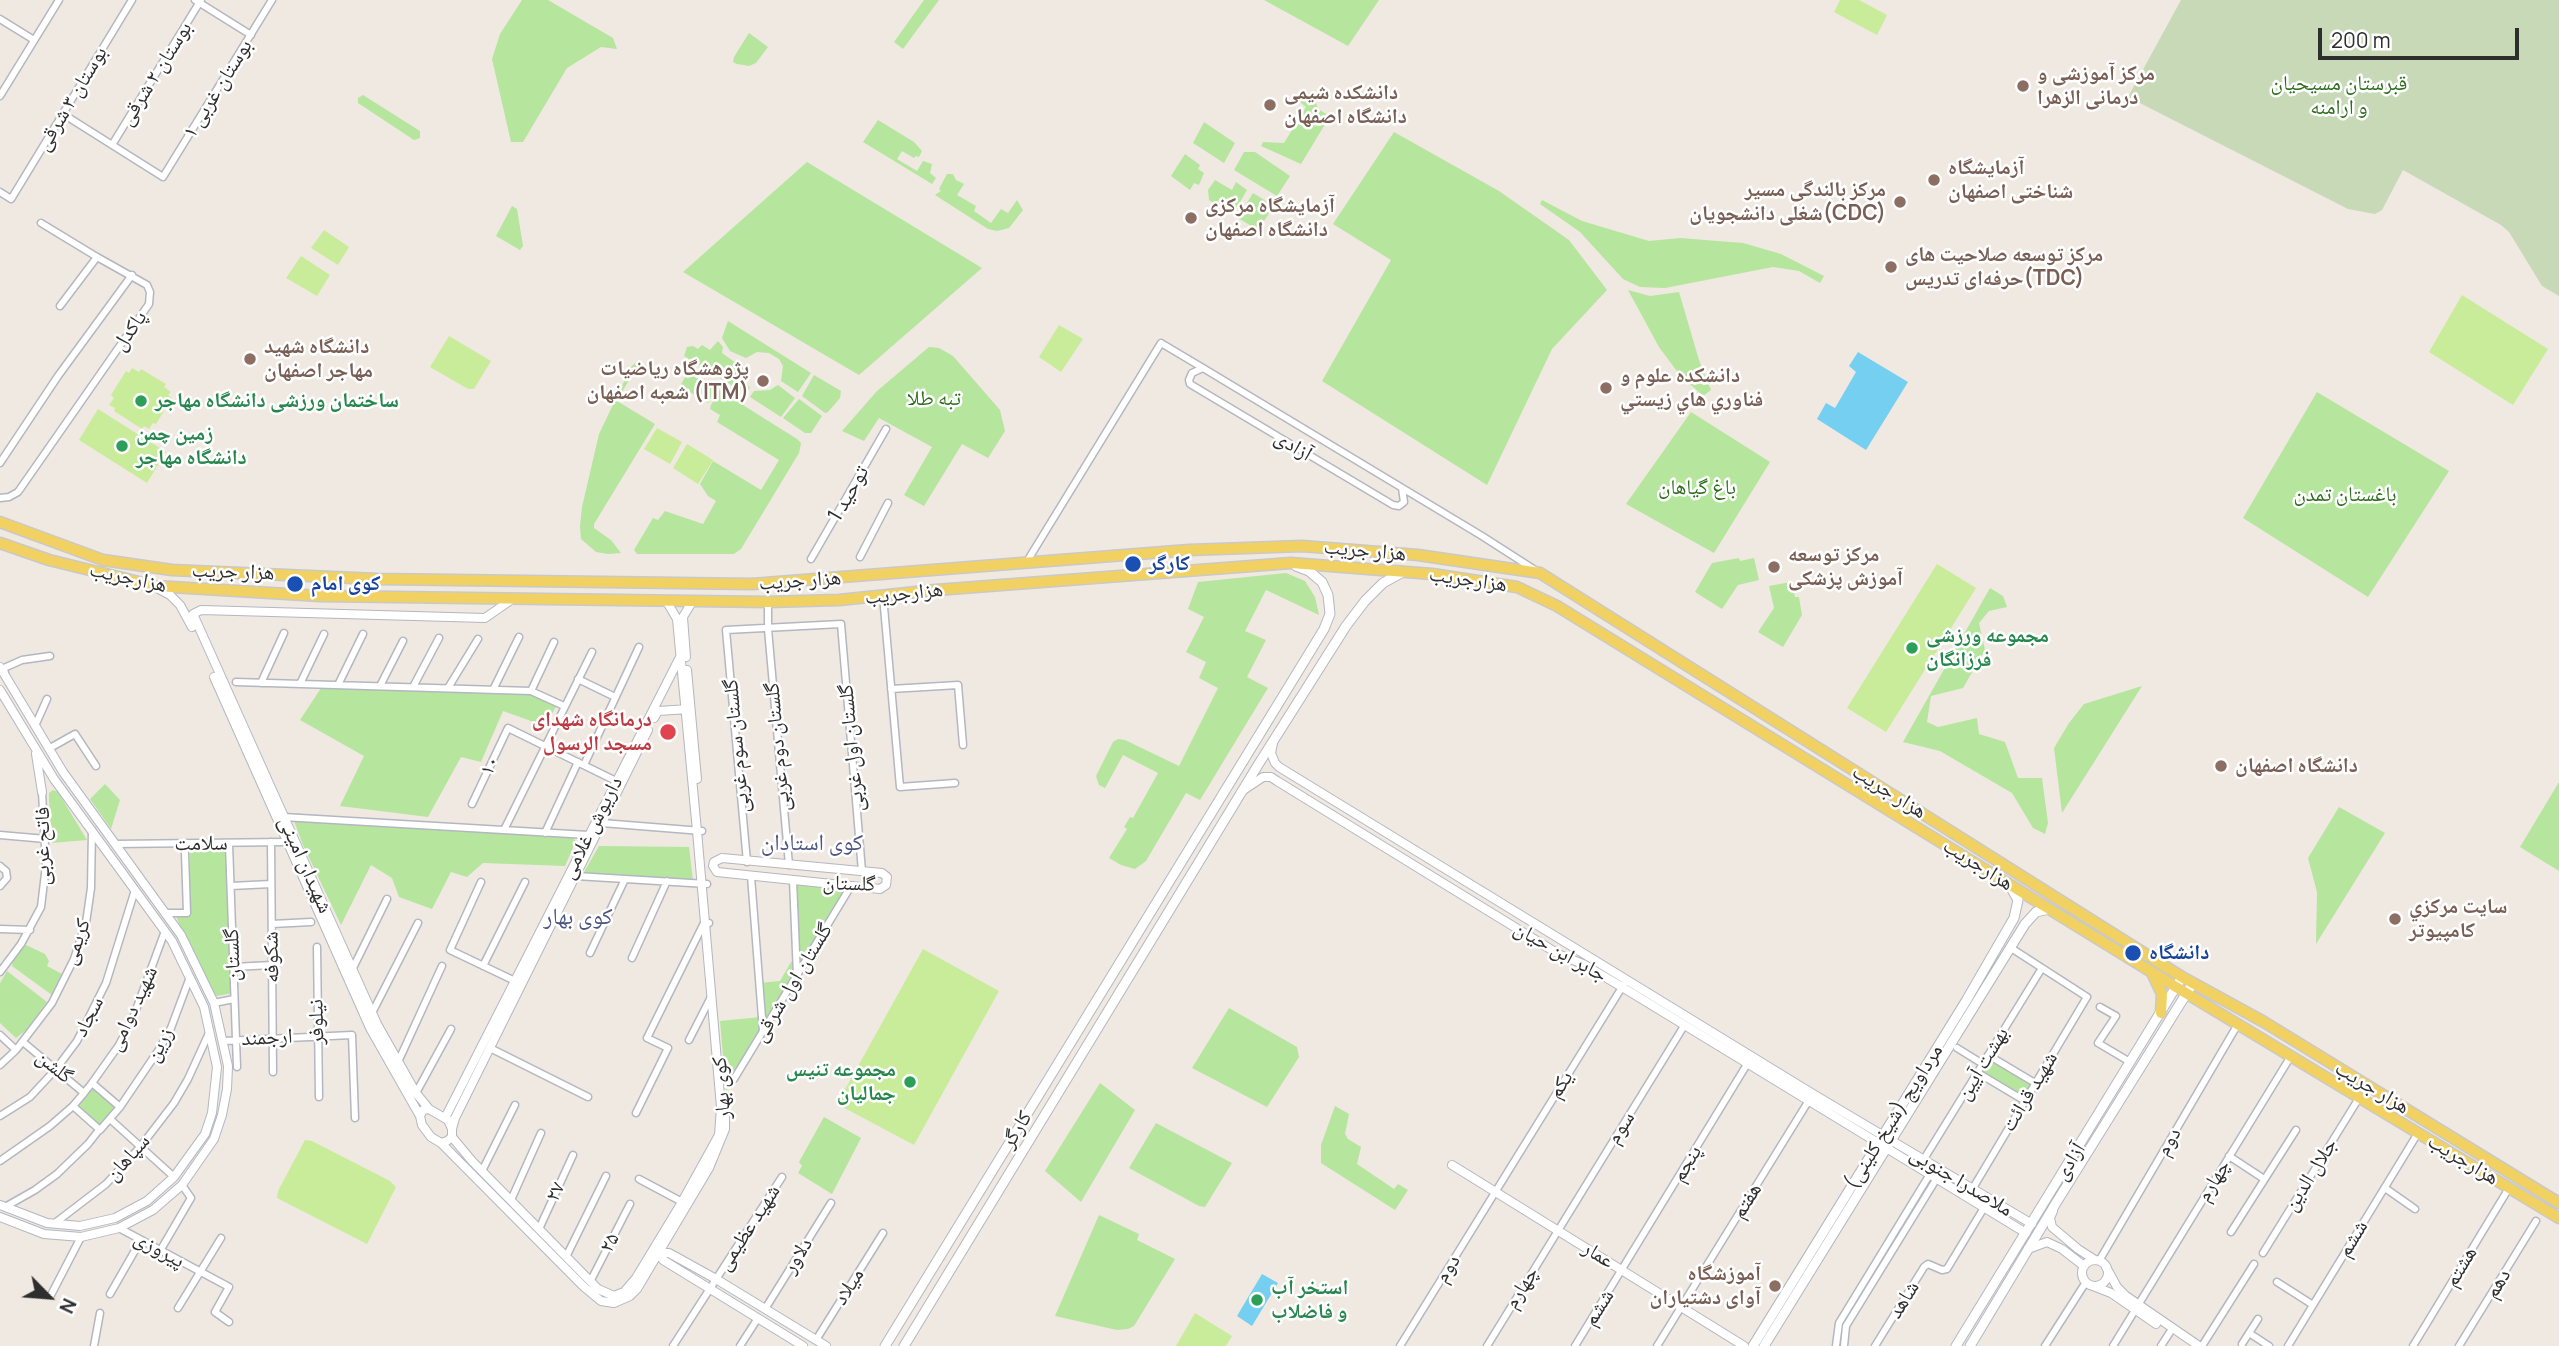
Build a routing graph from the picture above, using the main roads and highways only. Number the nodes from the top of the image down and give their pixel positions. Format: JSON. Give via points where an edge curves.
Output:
{"nodes":[{"id":1,"x":0,"y":522,"type":"edge"},
{"id":2,"x":3,"y":544,"type":"edge"},
{"id":3,"x":1291,"y":564,"type":"junction"},
{"id":4,"x":1403,"y":572,"type":"junction"},
{"id":5,"x":360,"y":579,"type":"junction"},
{"id":6,"x":384,"y":579,"type":"junction"},
{"id":7,"x":822,"y":579,"type":"junction"},
{"id":8,"x":357,"y":597,"type":"junction"},
{"id":9,"x":382,"y":597,"type":"junction"},
{"id":10,"x":822,"y":600,"type":"junction"},
{"id":11,"x":1290,"y":686,"type":"junction"},
{"id":12,"x":1302,"y":695,"type":"junction"},
{"id":13,"x":1224,"y":793,"type":"junction"},
{"id":14,"x":1207,"y":850,"type":"junction"},
{"id":15,"x":1178,"y":868,"type":"junction"},
{"id":16,"x":2010,"y":884,"type":"junction"},
{"id":17,"x":2049,"y":909,"type":"junction"},
{"id":18,"x":1170,"y":911,"type":"junction"},
{"id":19,"x":2152,"y":972,"type":"junction"},
{"id":20,"x":2182,"y":976,"type":"junction"},
{"id":21,"x":2193,"y":983,"type":"junction"},
{"id":22,"x":2176,"y":987,"type":"junction"},
{"id":23,"x":2187,"y":994,"type":"junction"},
{"id":24,"x":1970,"y":1004,"type":"junction"},
{"id":25,"x":2161,"y":1013,"type":"junction"},
{"id":26,"x":2420,"y":1118,"type":"junction"},
{"id":27,"x":2415,"y":1132,"type":"junction"},
{"id":28,"x":2089,"y":1140,"type":"junction"},
{"id":29,"x":2559,"y":1203,"type":"edge"},
{"id":30,"x":2559,"y":1218,"type":"edge"},
{"id":31,"x":1982,"y":1303,"type":"junction"},
{"id":32,"x":1992,"y":1309,"type":"junction"},
{"id":33,"x":885,"y":1346,"type":"edge"},
{"id":34,"x":904,"y":1346,"type":"edge"},
{"id":35,"x":1753,"y":1346,"type":"edge"},
{"id":36,"x":1764,"y":1346,"type":"edge"},
{"id":37,"x":1956,"y":1346,"type":"edge"},
{"id":38,"x":1970,"y":1346,"type":"edge"}],
"edges":[{"from":1,"to":5,"type":"main road","name":"هزار جریب","via":[[103,560],[172,570]]},
{"from":2,"to":8,"type":"main road","name":"هزارجریب","via":[[155,586]]},
{"from":3,"to":4,"type":"main road","name":"هزارجریب"},
{"from":3,"to":10,"type":"main road","name":"هزارجریب"},
{"from":3,"to":11,"type":"main road","name":"کارگر","via":[[1322,582],[1330,614]]},
{"from":4,"to":12,"type":"main road","name":"کارگر","via":[[1365,601]]},
{"from":4,"to":16,"type":"main road","name":"هزارجریب","via":[[1517,587],[1557,606]]},
{"from":5,"to":6,"type":"main road","name":"هزار جریب"},
{"from":5,"to":8,"type":"main road","via":[[363,588]]},
{"from":6,"to":7,"type":"main road","name":"هزار جریب","via":[[752,584]]},
{"from":6,"to":9,"type":"main road","via":[[379,589]]},
{"from":7,"to":10,"type":"main road"},
{"from":7,"to":20,"type":"main road","name":"هزار جریب","via":[[1189,550],[1302,546],[1418,555],[1540,573]]},
{"from":8,"to":9,"type":"main road","name":"هزارجریب"},
{"from":9,"to":10,"type":"main road","name":"هزارجریب"},
{"from":11,"to":12,"type":"main road"},
{"from":11,"to":13,"type":"main road","name":"کارگر"},
{"from":12,"to":14,"type":"main road","name":"کارگر"},
{"from":13,"to":14,"type":"main road","via":[[1196,849],[1201,853]]},
{"from":13,"to":15,"type":"main road","name":"کارگر"},
{"from":14,"to":18,"type":"main road","name":"کارگر"},
{"from":15,"to":18,"type":"main road","via":[[1187,871],[1171,899]]},
{"from":15,"to":33,"type":"main road","name":"کارگر"},
{"from":16,"to":17,"type":"main road","name":"هزارجریب"},
{"from":16,"to":24,"type":"main road","name":"مرداویج (شیخ کلینی)","via":[[2018,900],[2014,918]]},
{"from":17,"to":19,"type":"main road","name":"هزارجریب"},
{"from":17,"to":24,"type":"main road","name":"مرداویج (شیخ کلینی)","via":[[2035,912],[2025,924]]},
{"from":18,"to":34,"type":"main road","name":"کارگر"},
{"from":19,"to":22,"type":"main road","name":"هزارجریب"},
{"from":19,"to":25,"type":"main road","via":[[2162,994]]},
{"from":20,"to":21,"type":"main road","name":"هزار جریب"},
{"from":20,"to":22,"type":"main road","name":"آزادی"},
{"from":21,"to":23,"type":"main road","name":"آزادی"},
{"from":21,"to":26,"type":"main road","name":"هزار جریب"},
{"from":22,"to":23,"type":"main road","name":"هزارجریب"},
{"from":22,"to":25,"type":"main road","name":"آزادی"},
{"from":23,"to":27,"type":"main road","name":"هزارجریب"},
{"from":23,"to":28,"type":"main road","name":"آزادی"},
{"from":24,"to":35,"type":"main road","name":"مرداویج (شیخ کلینی)","via":[[1879,1139]]},
{"from":24,"to":36,"type":"main road","name":"مرداویج (شیخ کلینی)"},
{"from":25,"to":28,"type":"main road","name":"آزادی"},
{"from":26,"to":27,"type":"main road"},
{"from":26,"to":29,"type":"main road","name":"هزار جریب"},
{"from":27,"to":30,"type":"main road","name":"هزارجریب"},
{"from":28,"to":31,"type":"main road","name":"آزادی"},
{"from":28,"to":32,"type":"main road","name":"آزادی"},
{"from":31,"to":32,"type":"main road"},
{"from":31,"to":37,"type":"main road","name":"آزادی"},
{"from":32,"to":38,"type":"main road","name":"آزادی"}]}
